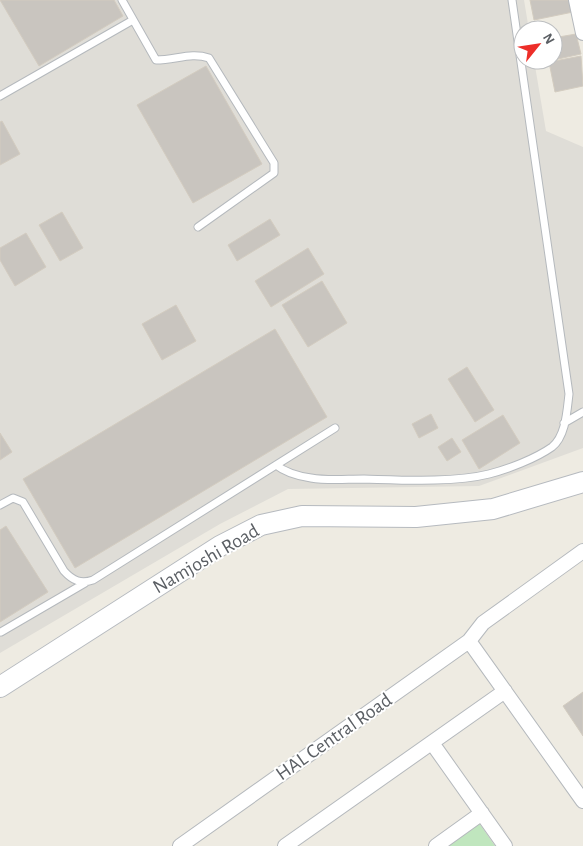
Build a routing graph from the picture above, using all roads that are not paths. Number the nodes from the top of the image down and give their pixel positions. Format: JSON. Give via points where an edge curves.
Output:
{"nodes":[{"id":1,"x":122,"y":0,"type":"edge"},
{"id":2,"x":512,"y":0,"type":"edge"},
{"id":3,"x":576,"y":0,"type":"edge"},
{"id":4,"x":581,"y":15,"type":"edge"},
{"id":5,"x":133,"y":20,"type":"junction"},
{"id":6,"x":583,"y":33,"type":"edge"},
{"id":7,"x":0,"y":96,"type":"edge"},
{"id":8,"x":198,"y":226,"type":"dead end"},
{"id":9,"x":583,"y":412,"type":"edge"},
{"id":10,"x":564,"y":423,"type":"junction"},
{"id":11,"x":335,"y":428,"type":"dead end"},
{"id":12,"x":276,"y":465,"type":"junction"},
{"id":13,"x":583,"y":482,"type":"edge"},
{"id":14,"x":0,"y":505,"type":"edge"},
{"id":15,"x":583,"y":551,"type":"edge"},
{"id":16,"x":85,"y":582,"type":"junction"},
{"id":17,"x":1,"y":632,"type":"edge"},
{"id":18,"x":469,"y":641,"type":"junction"},
{"id":19,"x":0,"y":686,"type":"edge"},
{"id":20,"x":506,"y":691,"type":"junction"},
{"id":21,"x":432,"y":743,"type":"junction"},
{"id":22,"x":583,"y":801,"type":"edge"},
{"id":23,"x":482,"y":814,"type":"junction"},
{"id":24,"x":180,"y":846,"type":"edge"},
{"id":25,"x":286,"y":846,"type":"edge"},
{"id":26,"x":436,"y":846,"type":"edge"},
{"id":27,"x":505,"y":846,"type":"edge"}],
"edges":[{"from":1,"to":5,"type":"lane"},
{"from":2,"to":10,"type":"lane","via":[[569,394]]},
{"from":3,"to":4,"type":"street"},
{"from":4,"to":6,"type":"street"},
{"from":5,"to":7,"type":"lane"},
{"from":5,"to":8,"type":"lane","via":[[156,60],[196,54],[209,58],[274,163],[274,174]]},
{"from":9,"to":10,"type":"lane"},
{"from":10,"to":12,"type":"lane","via":[[553,446],[489,474],[418,480],[312,478],[286,473]]},
{"from":11,"to":12,"type":"lane"},
{"from":12,"to":16,"type":"lane"},
{"from":13,"to":19,"type":"main road","name":"Namjoshi Road","via":[[493,510],[416,516],[302,516],[261,525],[220,546]]},
{"from":14,"to":16,"type":"lane","via":[[13,498],[23,502],[64,571],[70,578]]},
{"from":15,"to":18,"type":"street","name":"HAL Central Road","via":[[483,623]]},
{"from":16,"to":17,"type":"lane"},
{"from":18,"to":20,"type":"street"},
{"from":18,"to":24,"type":"street","name":"HAL Central Road"},
{"from":20,"to":21,"type":"street"},
{"from":20,"to":22,"type":"street"},
{"from":21,"to":23,"type":"street"},
{"from":21,"to":25,"type":"street"},
{"from":23,"to":26,"type":"street"},
{"from":23,"to":27,"type":"street"}]}
